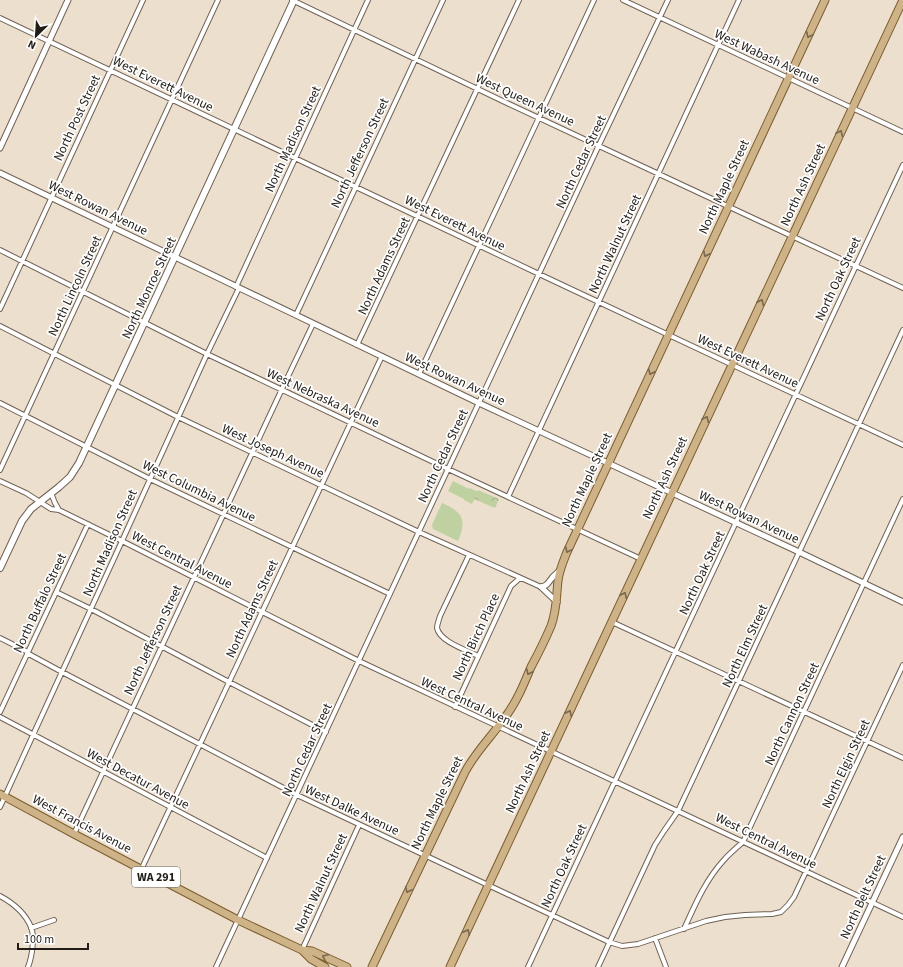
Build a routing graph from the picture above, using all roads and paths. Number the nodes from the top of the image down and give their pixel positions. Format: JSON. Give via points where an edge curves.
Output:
{"nodes":[{"id":1,"x":68,"y":0,"type":"edge"},
{"id":2,"x":143,"y":0,"type":"edge"},
{"id":3,"x":218,"y":0,"type":"edge"},
{"id":4,"x":293,"y":0,"type":"edge"},
{"id":5,"x":368,"y":0,"type":"edge"},
{"id":6,"x":443,"y":0,"type":"edge"},
{"id":7,"x":519,"y":0,"type":"edge"},
{"id":8,"x":594,"y":0,"type":"edge"},
{"id":9,"x":623,"y":0,"type":"edge"},
{"id":10,"x":668,"y":0,"type":"edge"},
{"id":11,"x":739,"y":0,"type":"edge"},
{"id":12,"x":825,"y":0,"type":"edge"},
{"id":13,"x":903,"y":0,"type":"edge"},
{"id":14,"x":0,"y":18,"type":"edge"},
{"id":15,"x":660,"y":18,"type":"junction"},
{"id":16,"x":354,"y":30,"type":"junction"},
{"id":17,"x":49,"y":41,"type":"junction"},
{"id":18,"x":718,"y":45,"type":"junction"},
{"id":19,"x":415,"y":59,"type":"junction"},
{"id":20,"x":110,"y":70,"type":"junction"},
{"id":21,"x":789,"y":78,"type":"junction"},
{"id":22,"x":477,"y":89,"type":"junction"},
{"id":23,"x":172,"y":100,"type":"junction"},
{"id":24,"x":852,"y":108,"type":"junction"},
{"id":25,"x":539,"y":118,"type":"junction"},
{"id":26,"x":234,"y":129,"type":"junction"},
{"id":27,"x":903,"y":132,"type":"edge"},
{"id":28,"x":599,"y":145,"type":"junction"},
{"id":29,"x":0,"y":148,"type":"edge"},
{"id":30,"x":295,"y":159,"type":"junction"},
{"id":31,"x":903,"y":165,"type":"edge"},
{"id":32,"x":0,"y":173,"type":"edge"},
{"id":33,"x":659,"y":174,"type":"junction"},
{"id":34,"x":355,"y":187,"type":"junction"},
{"id":35,"x":51,"y":198,"type":"junction"},
{"id":36,"x":729,"y":206,"type":"junction"},
{"id":37,"x":418,"y":216,"type":"junction"},
{"id":38,"x":113,"y":228,"type":"junction"},
{"id":39,"x":792,"y":236,"type":"junction"},
{"id":40,"x":479,"y":246,"type":"junction"},
{"id":41,"x":0,"y":250,"type":"edge"},
{"id":42,"x":175,"y":257,"type":"junction"},
{"id":43,"x":22,"y":261,"type":"junction"},
{"id":44,"x":856,"y":266,"type":"junction"},
{"id":45,"x":539,"y":274,"type":"junction"},
{"id":46,"x":237,"y":287,"type":"junction"},
{"id":47,"x":903,"y":288,"type":"edge"},
{"id":48,"x":83,"y":291,"type":"junction"},
{"id":49,"x":598,"y":302,"type":"junction"},
{"id":50,"x":0,"y":309,"type":"edge"},
{"id":51,"x":296,"y":315,"type":"junction"},
{"id":52,"x":145,"y":323,"type":"junction"},
{"id":53,"x":313,"y":324,"type":"junction"},
{"id":54,"x":0,"y":326,"type":"edge"},
{"id":55,"x":903,"y":330,"type":"edge"},
{"id":56,"x":668,"y":335,"type":"junction"},
{"id":57,"x":358,"y":345,"type":"junction"},
{"id":58,"x":55,"y":354,"type":"junction"},
{"id":59,"x":207,"y":354,"type":"junction"},
{"id":60,"x":382,"y":356,"type":"junction"},
{"id":61,"x":732,"y":364,"type":"junction"},
{"id":62,"x":419,"y":374,"type":"junction"},
{"id":63,"x":116,"y":385,"type":"junction"},
{"id":64,"x":282,"y":389,"type":"junction"},
{"id":65,"x":796,"y":395,"type":"junction"},
{"id":66,"x":0,"y":403,"type":"edge"},
{"id":67,"x":479,"y":403,"type":"junction"},
{"id":68,"x":24,"y":416,"type":"junction"},
{"id":69,"x":178,"y":417,"type":"junction"},
{"id":70,"x":351,"y":422,"type":"junction"},
{"id":71,"x":859,"y":424,"type":"junction"},
{"id":72,"x":538,"y":430,"type":"junction"},
{"id":73,"x":903,"y":445,"type":"edge"},
{"id":74,"x":87,"y":447,"type":"junction"},
{"id":75,"x":253,"y":453,"type":"junction"},
{"id":76,"x":608,"y":464,"type":"junction"},
{"id":77,"x":448,"y":469,"type":"junction"},
{"id":78,"x":0,"y":470,"type":"edge"},
{"id":79,"x":150,"y":479,"type":"junction"},
{"id":80,"x":0,"y":480,"type":"edge"},
{"id":81,"x":322,"y":486,"type":"junction"},
{"id":82,"x":51,"y":493,"type":"junction"},
{"id":83,"x":672,"y":493,"type":"junction"},
{"id":84,"x":508,"y":497,"type":"junction"},
{"id":85,"x":903,"y":499,"type":"edge"},
{"id":86,"x":40,"y":501,"type":"junction"},
{"id":87,"x":59,"y":510,"type":"junction"},
{"id":88,"x":223,"y":514,"type":"junction"},
{"id":89,"x":736,"y":523,"type":"junction"},
{"id":90,"x":88,"y":524,"type":"junction"},
{"id":91,"x":577,"y":530,"type":"junction"},
{"id":92,"x":419,"y":532,"type":"junction"},
{"id":93,"x":122,"y":541,"type":"junction"},
{"id":94,"x":292,"y":548,"type":"junction"},
{"id":95,"x":799,"y":552,"type":"junction"},
{"id":96,"x":469,"y":555,"type":"junction"},
{"id":97,"x":641,"y":559,"type":"junction"},
{"id":98,"x":0,"y":568,"type":"edge"},
{"id":99,"x":560,"y":570,"type":"junction"},
{"id":100,"x":194,"y":577,"type":"junction"},
{"id":101,"x":520,"y":578,"type":"junction"},
{"id":102,"x":864,"y":583,"type":"junction"},
{"id":103,"x":541,"y":587,"type":"junction"},
{"id":104,"x":56,"y":592,"type":"junction"},
{"id":105,"x":390,"y":594,"type":"junction"},
{"id":106,"x":557,"y":602,"type":"junction"},
{"id":107,"x":903,"y":602,"type":"edge"},
{"id":108,"x":91,"y":609,"type":"junction"},
{"id":109,"x":262,"y":612,"type":"junction"},
{"id":110,"x":612,"y":622,"type":"junction"},
{"id":111,"x":0,"y":638,"type":"edge"},
{"id":112,"x":161,"y":647,"type":"junction"},
{"id":113,"x":676,"y":651,"type":"junction"},
{"id":114,"x":28,"y":652,"type":"junction"},
{"id":115,"x":478,"y":656,"type":"junction"},
{"id":116,"x":359,"y":661,"type":"junction"},
{"id":117,"x":903,"y":665,"type":"edge"},
{"id":118,"x":62,"y":672,"type":"junction"},
{"id":119,"x":739,"y":681,"type":"junction"},
{"id":120,"x":229,"y":682,"type":"junction"},
{"id":121,"x":455,"y":707,"type":"junction"},
{"id":122,"x":132,"y":709,"type":"junction"},
{"id":123,"x":0,"y":712,"type":"edge"},
{"id":124,"x":804,"y":712,"type":"junction"},
{"id":125,"x":0,"y":717,"type":"edge"},
{"id":126,"x":498,"y":727,"type":"junction"},
{"id":127,"x":326,"y":732,"type":"junction"},
{"id":128,"x":33,"y":734,"type":"junction"},
{"id":129,"x":867,"y":742,"type":"junction"},
{"id":130,"x":200,"y":744,"type":"junction"},
{"id":131,"x":551,"y":752,"type":"junction"},
{"id":132,"x":903,"y":758,"type":"edge"},
{"id":133,"x":103,"y":771,"type":"junction"},
{"id":134,"x":615,"y":782,"type":"junction"},
{"id":135,"x":1,"y":795,"type":"edge"},
{"id":136,"x":297,"y":795,"type":"junction"},
{"id":137,"x":0,"y":807,"type":"edge"},
{"id":138,"x":171,"y":807,"type":"junction"},
{"id":139,"x":678,"y":811,"type":"junction"},
{"id":140,"x":359,"y":825,"type":"junction"},
{"id":141,"x":74,"y":834,"type":"junction"},
{"id":142,"x":903,"y":837,"type":"edge"},
{"id":143,"x":743,"y":842,"type":"junction"},
{"id":144,"x":425,"y":855,"type":"junction"},
{"id":145,"x":267,"y":858,"type":"junction"},
{"id":146,"x":142,"y":870,"type":"junction"},
{"id":147,"x":806,"y":872,"type":"junction"},
{"id":148,"x":488,"y":886,"type":"junction"},
{"id":149,"x":0,"y":896,"type":"edge"},
{"id":150,"x":873,"y":902,"type":"junction"},
{"id":151,"x":552,"y":915,"type":"junction"},
{"id":152,"x":903,"y":917,"type":"edge"},
{"id":153,"x":54,"y":920,"type":"dead end"},
{"id":154,"x":238,"y":920,"type":"junction"},
{"id":155,"x":31,"y":928,"type":"junction"},
{"id":156,"x":684,"y":929,"type":"junction"},
{"id":157,"x":655,"y":938,"type":"junction"},
{"id":158,"x":609,"y":942,"type":"junction"},
{"id":159,"x":302,"y":950,"type":"junction"},
{"id":160,"x":28,"y":967,"type":"edge"},
{"id":161,"x":216,"y":967,"type":"edge"},
{"id":162,"x":325,"y":967,"type":"edge"},
{"id":163,"x":347,"y":967,"type":"edge"},
{"id":164,"x":372,"y":967,"type":"edge"},
{"id":165,"x":450,"y":967,"type":"edge"},
{"id":166,"x":528,"y":967,"type":"edge"},
{"id":167,"x":598,"y":967,"type":"edge"},
{"id":168,"x":666,"y":967,"type":"edge"},
{"id":169,"x":842,"y":967,"type":"edge"}],
"edges":[{"from":1,"to":17,"type":"street"},
{"from":2,"to":20,"type":"street","name":"North Post Street"},
{"from":3,"to":23,"type":"street","name":"North Lincoln Street"},
{"from":4,"to":16,"type":"street","name":"West Queen Avenue"},
{"from":4,"to":26,"type":"main road","name":"North Monroe Street"},
{"from":5,"to":16,"type":"street","name":"North Madison Street"},
{"from":6,"to":19,"type":"street","name":"North Jefferson Street"},
{"from":7,"to":22,"type":"street","name":"North Adams Street"},
{"from":8,"to":25,"type":"street"},
{"from":9,"to":15,"type":"street","name":"West Wabash Avenue"},
{"from":10,"to":15,"type":"street","name":"North Cedar Street"},
{"from":11,"to":18,"type":"street","name":"North Walnut Street"},
{"from":12,"to":21,"type":"main road","name":"North Maple Street","one_way":true},
{"from":13,"to":24,"type":"main road","name":"North Ash Street"},
{"from":14,"to":17,"type":"street","name":"West Everett Avenue"},
{"from":15,"to":18,"type":"street","name":"West Wabash Avenue"},
{"from":15,"to":28,"type":"street","name":"North Cedar Street"},
{"from":16,"to":19,"type":"street","name":"West Queen Avenue"},
{"from":16,"to":30,"type":"street","name":"North Madison Street"},
{"from":17,"to":20,"type":"street","name":"West Everett Avenue"},
{"from":17,"to":29,"type":"street"},
{"from":18,"to":21,"type":"street","name":"West Wabash Avenue"},
{"from":18,"to":33,"type":"street","name":"North Walnut Street"},
{"from":19,"to":22,"type":"street","name":"West Queen Avenue"},
{"from":19,"to":34,"type":"street","name":"North Jefferson Street"},
{"from":20,"to":23,"type":"street","name":"West Everett Avenue"},
{"from":20,"to":35,"type":"street","name":"North Post Street"},
{"from":21,"to":24,"type":"street","name":"West Wabash Avenue"},
{"from":21,"to":36,"type":"main road","name":"North Maple Street"},
{"from":22,"to":25,"type":"street","name":"West Queen Avenue"},
{"from":22,"to":37,"type":"street","name":"North Adams Street"},
{"from":23,"to":26,"type":"street","name":"West Everett Avenue"},
{"from":23,"to":38,"type":"street","name":"North Lincoln Street"},
{"from":24,"to":27,"type":"street","name":"West Wabash Avenue"},
{"from":39,"to":24,"type":"main road","name":"North Ash Street","one_way":true},
{"from":25,"to":28,"type":"street","name":"West Queen Avenue"},
{"from":25,"to":40,"type":"street"},
{"from":26,"to":30,"type":"street","name":"West Everett Avenue"},
{"from":26,"to":42,"type":"main road","name":"North Monroe Street"},
{"from":28,"to":33,"type":"street","name":"West Queen Avenue"},
{"from":28,"to":45,"type":"street","name":"North Cedar Street"},
{"from":30,"to":34,"type":"street","name":"West Everett Avenue"},
{"from":30,"to":46,"type":"street","name":"North Madison Street"},
{"from":31,"to":44,"type":"street","name":"North Oak Street"},
{"from":32,"to":35,"type":"street","name":"West Rowan Avenue"},
{"from":33,"to":36,"type":"street","name":"West Queen Avenue"},
{"from":33,"to":49,"type":"street","name":"North Walnut Street"},
{"from":34,"to":37,"type":"street","name":"West Everett Avenue"},
{"from":34,"to":51,"type":"street","name":"North Jefferson Street"},
{"from":35,"to":38,"type":"street","name":"West Rowan Avenue"},
{"from":35,"to":43,"type":"street","name":"North Post Street"},
{"from":36,"to":39,"type":"street","name":"West Queen Avenue"},
{"from":36,"to":56,"type":"main road","name":"North Maple Street","one_way":true},
{"from":37,"to":40,"type":"street","name":"West Everett Avenue"},
{"from":37,"to":57,"type":"street","name":"North Adams Street"},
{"from":38,"to":42,"type":"street","name":"West Rowan Avenue"},
{"from":38,"to":48,"type":"street","name":"North Lincoln Street"},
{"from":39,"to":44,"type":"street","name":"West Queen Avenue"},
{"from":61,"to":39,"type":"main road","name":"North Ash Street","one_way":true},
{"from":40,"to":45,"type":"street","name":"West Everett Avenue"},
{"from":40,"to":62,"type":"street"},
{"from":41,"to":43,"type":"street","name":"West Nebraska Avenue"},
{"from":42,"to":46,"type":"street","name":"West Rowan Avenue"},
{"from":42,"to":52,"type":"main road","name":"North Monroe Street"},
{"from":43,"to":48,"type":"street","name":"West Nebraska Avenue"},
{"from":43,"to":50,"type":"street","name":"North Post Street"},
{"from":44,"to":47,"type":"street","name":"West Queen Avenue"},
{"from":44,"to":65,"type":"street","name":"North Oak Street"},
{"from":45,"to":49,"type":"street","name":"West Everett Avenue"},
{"from":45,"to":67,"type":"street","name":"North Cedar Street"},
{"from":46,"to":51,"type":"street","name":"West Rowan Avenue"},
{"from":46,"to":59,"type":"street","name":"North Madison Street"},
{"from":48,"to":52,"type":"street","name":"West Nebraska Avenue"},
{"from":48,"to":58,"type":"street","name":"North Lincoln Street"},
{"from":49,"to":56,"type":"street","name":"West Everett Avenue"},
{"from":49,"to":72,"type":"street","name":"North Walnut Street"},
{"from":51,"to":53,"type":"street","name":"West Rowan Avenue"},
{"from":52,"to":59,"type":"street","name":"West Nebraska Avenue"},
{"from":52,"to":63,"type":"main road","name":"North Monroe Street"},
{"from":53,"to":57,"type":"street","name":"West Rowan Avenue"},
{"from":53,"to":64,"type":"street","name":"North Jefferson Street"},
{"from":54,"to":58,"type":"street","name":"West Joseph Avenue"},
{"from":55,"to":71,"type":"street","name":"North Elm Street"},
{"from":56,"to":61,"type":"street","name":"West Everett Avenue"},
{"from":56,"to":76,"type":"main road","name":"North Maple Street","one_way":true},
{"from":57,"to":60,"type":"street","name":"West Rowan Avenue"},
{"from":58,"to":63,"type":"street","name":"West Joseph Avenue"},
{"from":58,"to":68,"type":"street","name":"North Lincoln Street"},
{"from":59,"to":64,"type":"street","name":"West Nebraska Avenue"},
{"from":59,"to":69,"type":"street","name":"North Madison Street"},
{"from":60,"to":62,"type":"street","name":"West Rowan Avenue"},
{"from":60,"to":70,"type":"street","name":"North Adams Street"},
{"from":61,"to":65,"type":"street","name":"West Everett Avenue"},
{"from":83,"to":61,"type":"main road","name":"North Ash Street","one_way":true},
{"from":62,"to":67,"type":"street","name":"West Rowan Avenue"},
{"from":63,"to":69,"type":"street","name":"West Joseph Avenue"},
{"from":63,"to":74,"type":"main road","name":"North Monroe Street"},
{"from":64,"to":70,"type":"street","name":"West Nebraska Avenue"},
{"from":64,"to":75,"type":"street","name":"North Jefferson Street"},
{"from":65,"to":71,"type":"street","name":"West Everett Avenue"},
{"from":65,"to":89,"type":"street","name":"North Oak Street"},
{"from":66,"to":68,"type":"street","name":"West Columbia Avenue"},
{"from":67,"to":72,"type":"street","name":"West Rowan Avenue"},
{"from":67,"to":77,"type":"street","name":"North Cedar Street"},
{"from":68,"to":74,"type":"street","name":"West Columbia Avenue"},
{"from":68,"to":78,"type":"street","name":"North Lincoln Street"},
{"from":69,"to":75,"type":"street","name":"West Joseph Avenue"},
{"from":69,"to":79,"type":"street","name":"North Madison Street"},
{"from":70,"to":77,"type":"street","name":"West Nebraska Avenue"},
{"from":70,"to":81,"type":"street","name":"North Adams Street"},
{"from":71,"to":73,"type":"street","name":"West Everett Avenue"},
{"from":71,"to":95,"type":"street","name":"North Elm Street"},
{"from":72,"to":76,"type":"street","name":"West Rowan Avenue"},
{"from":72,"to":84,"type":"street","name":"North Walnut Street"},
{"from":74,"to":79,"type":"street","name":"West Columbia Avenue"},
{"from":74,"to":82,"type":"main road","name":"North Monroe Street","via":[[70,477]]},
{"from":75,"to":81,"type":"street","name":"West Joseph Avenue"},
{"from":75,"to":88,"type":"street","name":"North Jefferson Street"},
{"from":76,"to":83,"type":"street","name":"West Rowan Avenue"},
{"from":76,"to":91,"type":"main road","name":"North Maple Street"},
{"from":77,"to":84,"type":"street","name":"West Nebraska Avenue"},
{"from":77,"to":92,"type":"street","name":"North Cedar Street"},
{"from":79,"to":88,"type":"street","name":"West Columbia Avenue"},
{"from":79,"to":93,"type":"street","name":"North Madison Street"},
{"from":80,"to":86,"type":"street","name":"West Central Avenue"},
{"from":81,"to":92,"type":"street","name":"West Joseph Avenue"},
{"from":81,"to":94,"type":"street","name":"North Adams Street"},
{"from":82,"to":86,"type":"main road","name":"North Monroe Street"},
{"from":82,"to":87,"type":"street"},
{"from":83,"to":89,"type":"street","name":"West Rowan Avenue"},
{"from":83,"to":97,"type":"main road","name":"North Ash Street"},
{"from":84,"to":91,"type":"street","name":"West Nebraska Avenue"},
{"from":85,"to":102,"type":"street","name":"North Cannon Street"},
{"from":86,"to":87,"type":"street","name":"West Central Avenue"},
{"from":86,"to":98,"type":"main road","name":"North Monroe Street","via":[[22,522]]},
{"from":87,"to":90,"type":"street","name":"West Central Avenue"},
{"from":88,"to":94,"type":"street","name":"West Columbia Avenue"},
{"from":88,"to":100,"type":"street","name":"North Jefferson Street"},
{"from":89,"to":95,"type":"street","name":"West Rowan Avenue"},
{"from":89,"to":113,"type":"street","name":"North Oak Street"},
{"from":90,"to":93,"type":"street","name":"West Central Avenue"},
{"from":90,"to":104,"type":"street","name":"North Buffalo Street"},
{"from":91,"to":97,"type":"street","name":"West Nebraska Avenue"},
{"from":91,"to":99,"type":"main road","name":"North Maple Street","one_way":true},
{"from":92,"to":96,"type":"street","name":"West Joseph Avenue"},
{"from":92,"to":105,"type":"street","name":"North Cedar Street"},
{"from":93,"to":100,"type":"street","name":"West Central Avenue"},
{"from":93,"to":108,"type":"street","name":"North Madison Street"},
{"from":94,"to":105,"type":"street","name":"West Columbia Avenue"},
{"from":94,"to":109,"type":"street","name":"North Adams Street"},
{"from":95,"to":102,"type":"street","name":"West Rowan Avenue"},
{"from":95,"to":119,"type":"street","name":"North Elm Street"},
{"from":96,"to":101,"type":"street","name":"West Joseph Avenue"},
{"from":96,"to":115,"type":"street","via":[[440,616],[437,628],[442,637]]},
{"from":110,"to":97,"type":"main road","name":"North Ash Street","one_way":true},
{"from":99,"to":103,"type":"street","via":[[549,584]]},
{"from":99,"to":106,"type":"main road","name":"North Maple Street"},
{"from":100,"to":109,"type":"street","name":"West Central Avenue"},
{"from":100,"to":112,"type":"street","name":"North Jefferson Street"},
{"from":101,"to":103,"type":"street","name":"West Joseph Avenue"},
{"from":101,"to":115,"type":"street","name":"North Birch Place","via":[[511,586]]},
{"from":102,"to":107,"type":"street","name":"West Rowan Avenue"},
{"from":102,"to":124,"type":"street","name":"North Cannon Street"},
{"from":103,"to":106,"type":"street"},
{"from":104,"to":108,"type":"street"},
{"from":104,"to":114,"type":"street","name":"North Buffalo Street"},
{"from":105,"to":116,"type":"street","name":"North Cedar Street"},
{"from":106,"to":126,"type":"main road","name":"North Maple Street","one_way":true,"via":[[551,626],[513,706]]},
{"from":108,"to":112,"type":"street"},
{"from":108,"to":118,"type":"street","name":"North Madison Street"},
{"from":109,"to":116,"type":"street","name":"West Central Avenue"},
{"from":109,"to":120,"type":"street","name":"North Adams Street"},
{"from":110,"to":113,"type":"street"},
{"from":131,"to":110,"type":"main road","name":"North Ash Street","one_way":true},
{"from":111,"to":114,"type":"street","name":"West Dalke Avenue"},
{"from":112,"to":120,"type":"street"},
{"from":112,"to":122,"type":"street","name":"North Jefferson Street"},
{"from":113,"to":119,"type":"street"},
{"from":113,"to":134,"type":"street","name":"North Oak Street"},
{"from":114,"to":118,"type":"street","name":"West Dalke Avenue"},
{"from":114,"to":123,"type":"street","name":"North Buffalo Street"},
{"from":115,"to":121,"type":"street","name":"North Birch Place"},
{"from":116,"to":121,"type":"street","name":"West Central Avenue"},
{"from":116,"to":127,"type":"street","name":"North Cedar Street"},
{"from":117,"to":129,"type":"street","name":"North Elgin Street"},
{"from":118,"to":122,"type":"street","name":"West Dalke Avenue"},
{"from":118,"to":128,"type":"street","name":"North Madison Street"},
{"from":119,"to":124,"type":"street"},
{"from":119,"to":139,"type":"street","name":"North Elm Street"},
{"from":120,"to":127,"type":"street"},
{"from":120,"to":130,"type":"street","name":"North Adams Street"},
{"from":121,"to":126,"type":"street","name":"West Central Avenue"},
{"from":122,"to":130,"type":"street","name":"West Dalke Avenue"},
{"from":122,"to":133,"type":"street","name":"North Jefferson Street"},
{"from":124,"to":129,"type":"street"},
{"from":124,"to":143,"type":"street","name":"North Cannon Street"},
{"from":125,"to":128,"type":"street","name":"West Decatur Avenue"},
{"from":126,"to":131,"type":"street","name":"West Central Avenue"},
{"from":126,"to":144,"type":"main road","name":"North Maple Street","via":[[464,772]]},
{"from":127,"to":136,"type":"street","name":"North Cedar Street"},
{"from":128,"to":133,"type":"street","name":"West Decatur Avenue"},
{"from":128,"to":135,"type":"street","name":"North Madison Street"},
{"from":129,"to":132,"type":"street"},
{"from":129,"to":147,"type":"street","name":"North Elgin Street"},
{"from":130,"to":136,"type":"street","name":"West Dalke Avenue"},
{"from":130,"to":138,"type":"street","name":"North Adams Street"},
{"from":131,"to":134,"type":"street","name":"West Central Avenue"},
{"from":131,"to":148,"type":"main road","name":"North Ash Street"},
{"from":133,"to":138,"type":"street","name":"West Decatur Avenue"},
{"from":133,"to":141,"type":"street","name":"North Jefferson Street"},
{"from":134,"to":139,"type":"street","name":"West Central Avenue"},
{"from":134,"to":151,"type":"street","name":"North Oak Street"},
{"from":135,"to":137,"type":"street","name":"North Madison Street"},
{"from":135,"to":141,"type":"main road","name":"West Francis Avenue","number":"WA 291"},
{"from":136,"to":140,"type":"street","name":"West Dalke Avenue"},
{"from":136,"to":145,"type":"street","name":"North Cedar Street"},
{"from":138,"to":145,"type":"street","name":"West Decatur Avenue"},
{"from":138,"to":146,"type":"street","name":"North Adams Street"},
{"from":139,"to":143,"type":"street","name":"West Central Avenue"},
{"from":139,"to":158,"type":"street","name":"North Elm Street","via":[[655,844]]},
{"from":140,"to":144,"type":"street","name":"West Dalke Avenue"},
{"from":140,"to":159,"type":"street","name":"North Walnut Street"},
{"from":141,"to":146,"type":"main road","name":"West Francis Avenue","number":"WA 291"},
{"from":142,"to":150,"type":"street","name":"North Belt Street"},
{"from":143,"to":147,"type":"street","name":"West Central Avenue"},
{"from":143,"to":156,"type":"street","name":"North Cannon Street","via":[[714,872],[702,890]]},
{"from":144,"to":148,"type":"street","name":"West Dalke Avenue"},
{"from":144,"to":164,"type":"main road","name":"North Maple Street","one_way":true},
{"from":145,"to":154,"type":"street","name":"North Cedar Street"},
{"from":146,"to":154,"type":"main road","name":"West Francis Avenue","number":"WA 291"},
{"from":147,"to":150,"type":"street","name":"West Central Avenue"},
{"from":147,"to":156,"type":"street","name":"North Elgin Street","via":[[794,897],[780,912],[725,917]]},
{"from":148,"to":151,"type":"street","name":"West Dalke Avenue"},
{"from":165,"to":148,"type":"main road","name":"North Ash Street","one_way":true},
{"from":149,"to":155,"type":"street","via":[[16,907]]},
{"from":150,"to":152,"type":"street","name":"West Central Avenue"},
{"from":150,"to":169,"type":"street","name":"North Belt Street"},
{"from":151,"to":158,"type":"street","name":"West Dalke Avenue"},
{"from":151,"to":166,"type":"street","name":"North Oak Street"},
{"from":153,"to":155,"type":"street"},
{"from":154,"to":159,"type":"main road","name":"West Francis Avenue","number":"WA 291"},
{"from":154,"to":161,"type":"street","name":"North Cedar Street"},
{"from":155,"to":160,"type":"street","via":[[33,943]]},
{"from":156,"to":157,"type":"street","name":"West Dalke Avenue"},
{"from":157,"to":158,"type":"street","name":"West Dalke Avenue","via":[[622,946]]},
{"from":157,"to":168,"type":"street"},
{"from":158,"to":167,"type":"street","name":"North Elm Street"},
{"from":159,"to":162,"type":"main road","name":"West Francis Avenue","number":"WA 291"},
{"from":163,"to":159,"type":"main road","name":"West Francis Avenue","number":"WA 291","one_way":true,"via":[[312,951]]}]}
